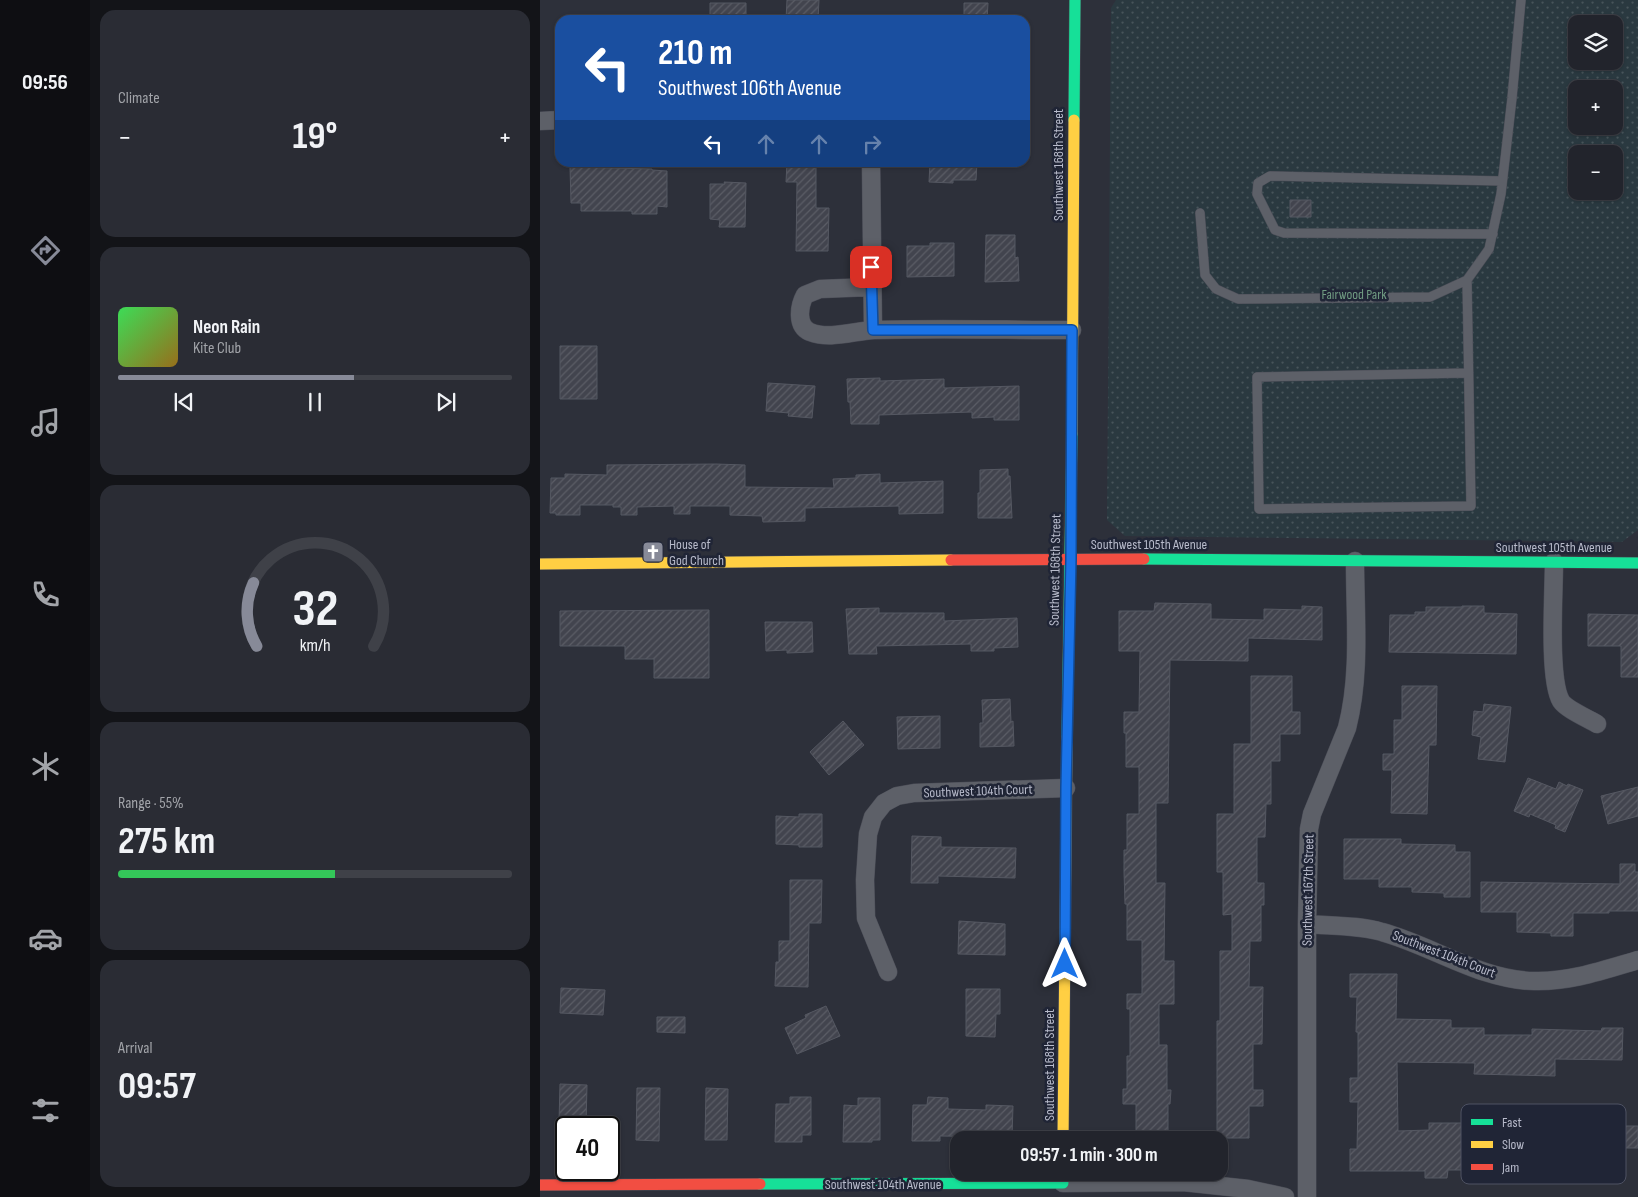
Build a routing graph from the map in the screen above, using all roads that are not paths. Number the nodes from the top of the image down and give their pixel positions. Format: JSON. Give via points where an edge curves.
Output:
{"nodes":[{"id":1,"x":1075,"y":0,"type":"edge"},
{"id":2,"x":1522,"y":0,"type":"edge"},
{"id":3,"x":555,"y":120,"type":"edge"},
{"id":4,"x":540,"y":121,"type":"edge"},
{"id":5,"x":870,"y":167,"type":"edge"},
{"id":6,"x":1502,"y":181,"type":"junction"},
{"id":7,"x":1200,"y":213,"type":"dead end"},
{"id":8,"x":1493,"y":234,"type":"junction"},
{"id":9,"x":1467,"y":280,"type":"junction"},
{"id":10,"x":872,"y":287,"type":"junction"},
{"id":11,"x":873,"y":330,"type":"junction"},
{"id":12,"x":1072,"y":330,"type":"junction"},
{"id":13,"x":1468,"y":373,"type":"junction"},
{"id":14,"x":1071,"y":559,"type":"junction"},
{"id":15,"x":1355,"y":561,"type":"junction"},
{"id":16,"x":1554,"y":562,"type":"junction"},
{"id":17,"x":1638,"y":563,"type":"edge"},
{"id":18,"x":540,"y":564,"type":"edge"},
{"id":19,"x":1597,"y":724,"type":"dead end"},
{"id":20,"x":1066,"y":788,"type":"junction"},
{"id":21,"x":1307,"y":924,"type":"junction"},
{"id":22,"x":1638,"y":960,"type":"edge"},
{"id":23,"x":888,"y":972,"type":"dead end"},
{"id":24,"x":1063,"y":1131,"type":"edge"},
{"id":25,"x":1063,"y":1184,"type":"edge"},
{"id":26,"x":547,"y":1189,"type":"edge"},
{"id":27,"x":1285,"y":1197,"type":"edge"},
{"id":28,"x":1308,"y":1197,"type":"edge"}],
"edges":[{"from":1,"to":12,"type":"street","name":"Southwest 168th Street"},
{"from":2,"to":6,"type":"lane"},
{"from":3,"to":4,"type":"street"},
{"from":5,"to":10,"type":"street"},
{"from":6,"to":8,"type":"lane"},
{"from":6,"to":8,"type":"lane","via":[[1270,176],[1258,183],[1257,194],[1276,230],[1284,234]]},
{"from":7,"to":9,"type":"lane","via":[[1205,274],[1216,289],[1238,299],[1430,297]]},
{"from":8,"to":9,"type":"lane","via":[[1490,249]]},
{"from":9,"to":13,"type":"lane"},
{"from":10,"to":11,"type":"street"},
{"from":10,"to":11,"type":"street","via":[[820,289],[805,295],[800,308],[802,324],[810,332],[826,335]]},
{"from":11,"to":12,"type":"street"},
{"from":12,"to":14,"type":"street","name":"Southwest 168th Street"},
{"from":13,"to":13,"type":"lane","via":[[1471,506],[1259,509],[1257,377]]},
{"from":14,"to":15,"type":"street","name":"Southwest 105th Avenue"},
{"from":14,"to":18,"type":"street","name":"Southwest 105th Avenue"},
{"from":14,"to":20,"type":"street","name":"Southwest 168th Street"},
{"from":15,"to":16,"type":"street","name":"Southwest 105th Avenue"},
{"from":15,"to":21,"type":"street","name":"Southwest 167th Street","via":[[1355,688],[1347,728],[1311,819]]},
{"from":16,"to":17,"type":"street","name":"Southwest 105th Avenue"},
{"from":16,"to":19,"type":"street","via":[[1554,670],[1558,694],[1562,703]]},
{"from":20,"to":23,"type":"street","name":"Southwest 104th Court","via":[[914,793],[890,798],[880,808],[870,822],[867,840],[866,918]]},
{"from":20,"to":24,"type":"street","name":"Southwest 168th Street"},
{"from":21,"to":22,"type":"street","name":"Southwest 104th Court","via":[[1382,932],[1486,972],[1521,980],[1576,978]]},
{"from":21,"to":28,"type":"street","name":"Southwest 167th Street"},
{"from":25,"to":26,"type":"street","name":"Southwest 104th Avenue"},
{"from":25,"to":27,"type":"street","name":"Southwest 104th Avenue","via":[[1183,1182],[1248,1188]]}]}
